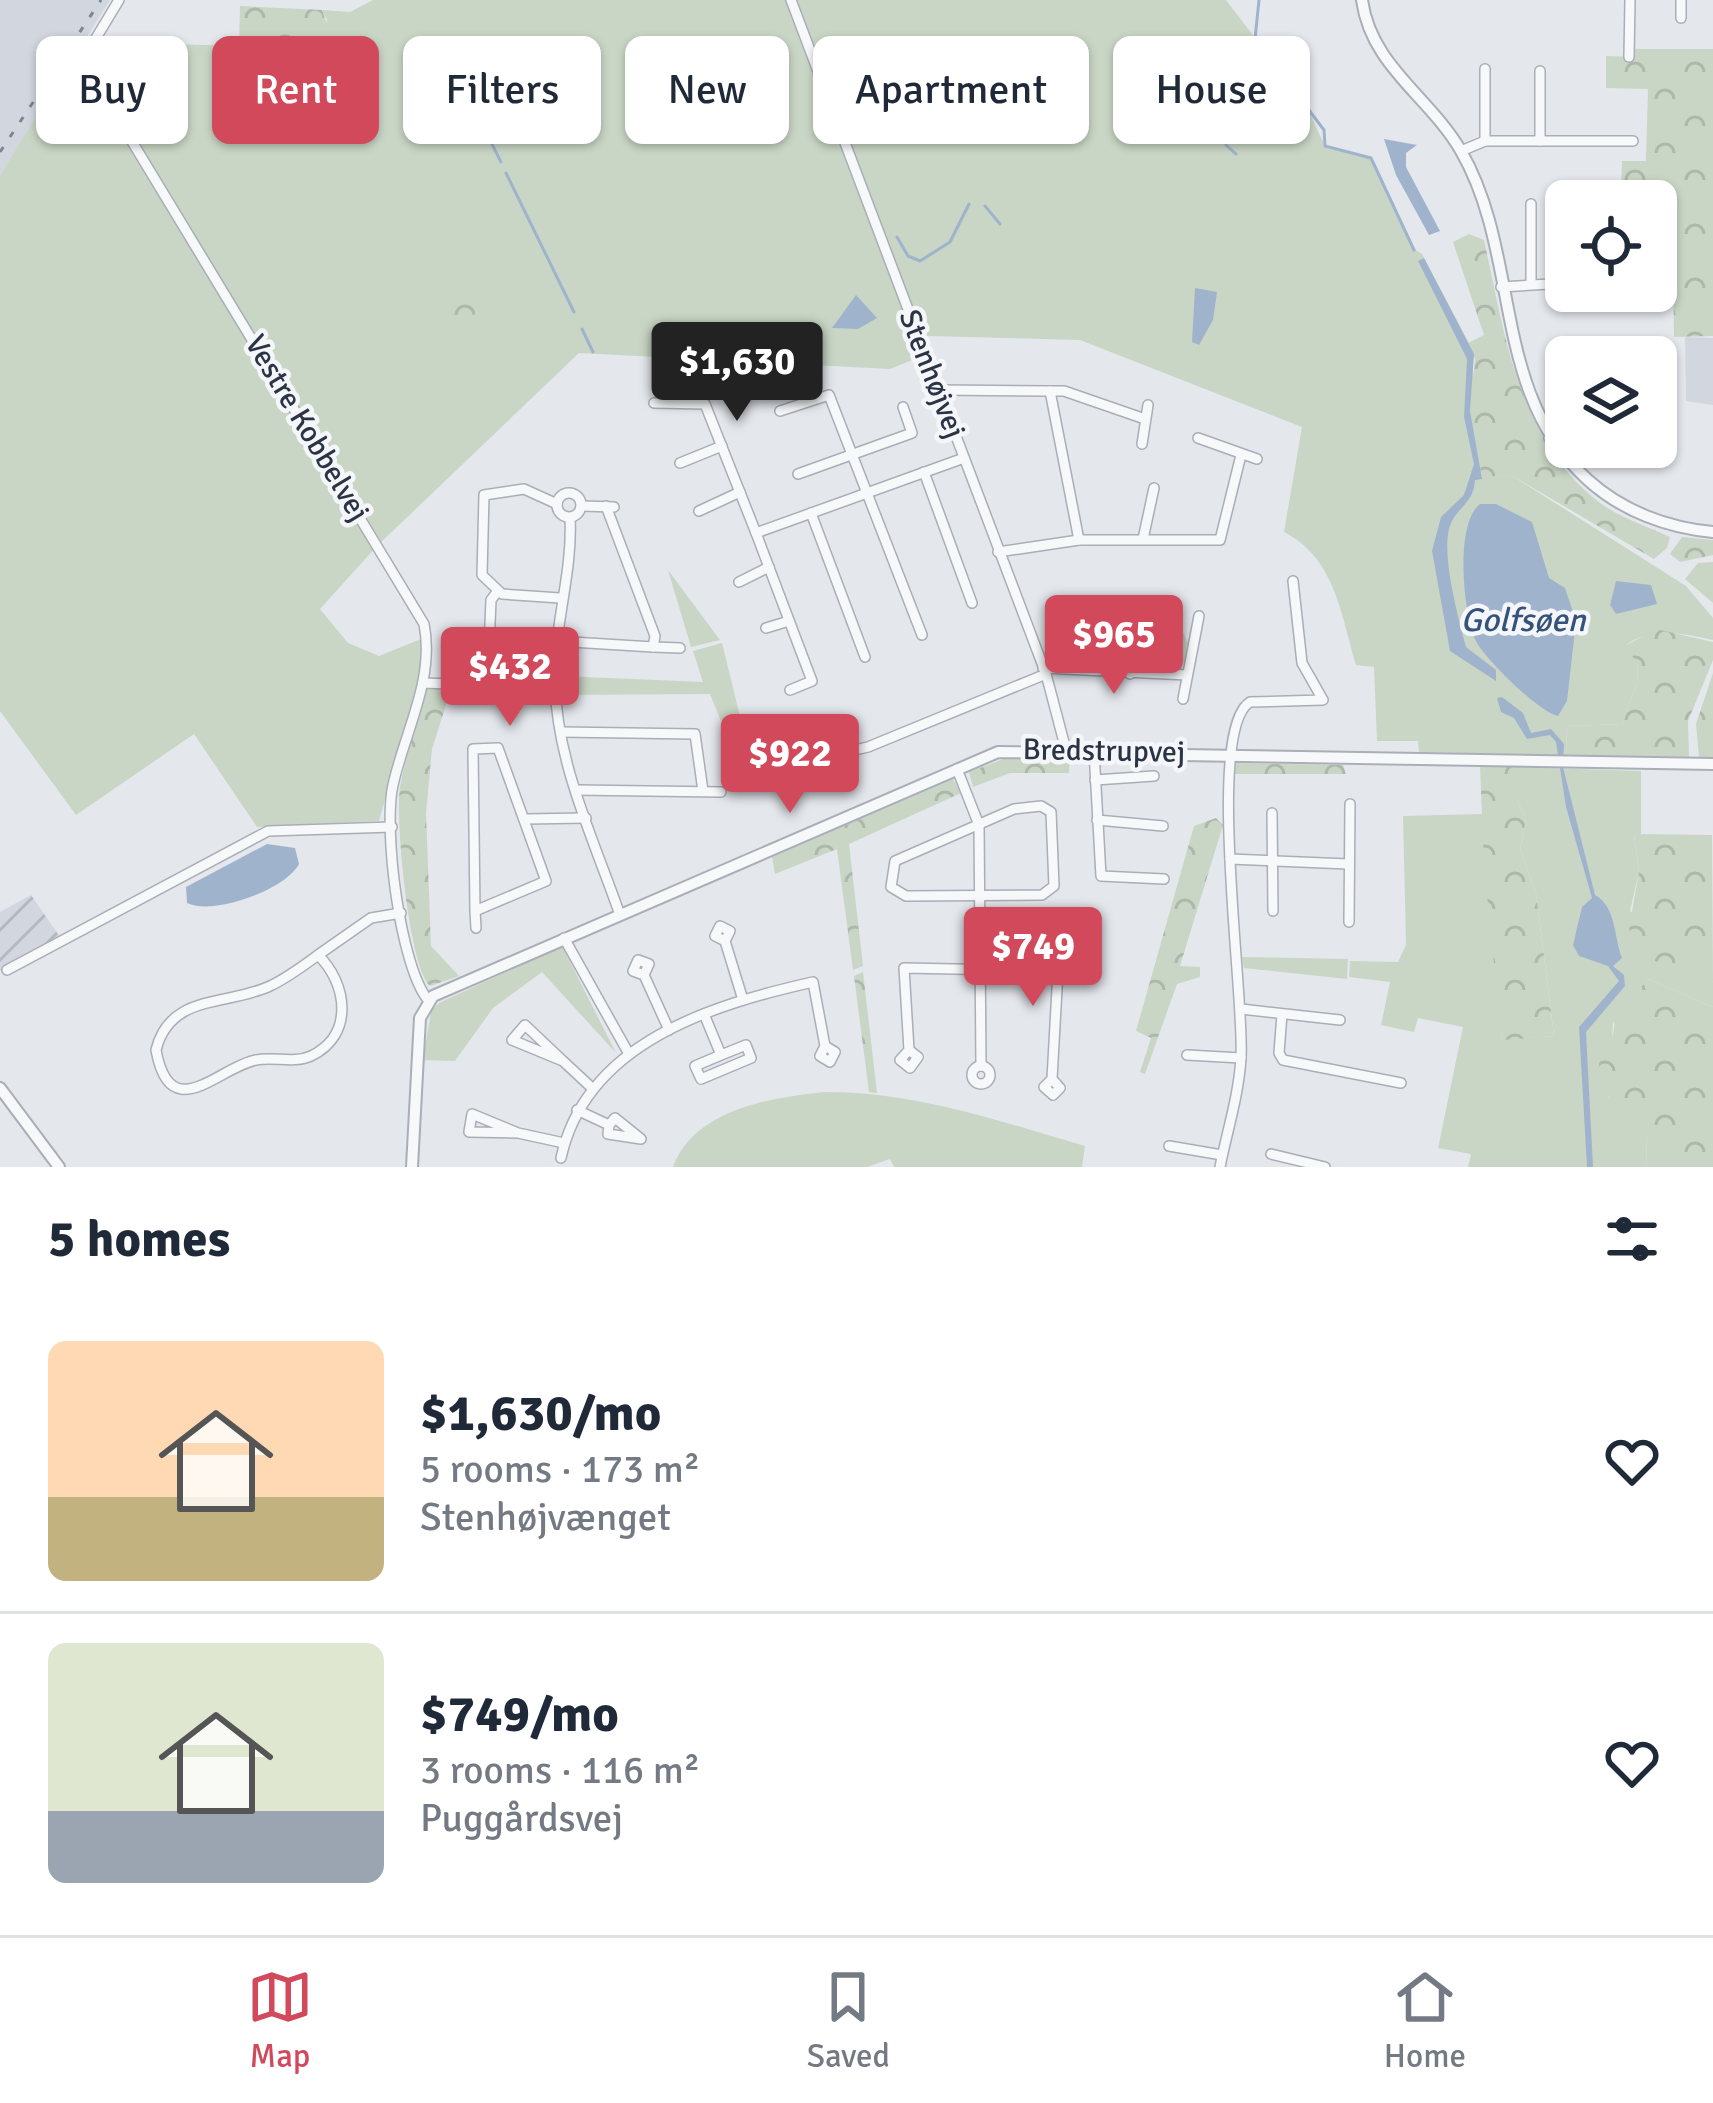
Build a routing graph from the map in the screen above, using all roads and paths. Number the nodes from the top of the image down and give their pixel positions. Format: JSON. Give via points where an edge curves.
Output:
{"nodes":[{"id":1,"x":119,"y":0,"type":"edge"},
{"id":2,"x":791,"y":0,"type":"edge"},
{"id":3,"x":1362,"y":0,"type":"edge"},
{"id":4,"x":1630,"y":0,"type":"edge"},
{"id":5,"x":1681,"y":0,"type":"edge"},
{"id":6,"x":1681,"y":18,"type":"dead end"},
{"id":7,"x":1629,"y":57,"type":"dead end"},
{"id":8,"x":1485,"y":69,"type":"dead end"},
{"id":9,"x":1540,"y":71,"type":"dead end"},
{"id":10,"x":1633,"y":140,"type":"dead end"},
{"id":11,"x":1485,"y":141,"type":"junction"},
{"id":12,"x":1540,"y":141,"type":"junction"},
{"id":13,"x":1461,"y":151,"type":"junction"},
{"id":14,"x":1531,"y":204,"type":"dead end"},
{"id":15,"x":1531,"y":283,"type":"junction"},
{"id":16,"x":1545,"y":283,"type":"edge"},
{"id":17,"x":1501,"y":287,"type":"junction"},
{"id":18,"x":937,"y":390,"type":"junction"},
{"id":19,"x":1050,"y":391,"type":"junction"},
{"id":20,"x":654,"y":403,"type":"dead end"},
{"id":21,"x":1148,"y":405,"type":"dead end"},
{"id":22,"x":903,"y":407,"type":"dead end"},
{"id":23,"x":780,"y":411,"type":"dead end"},
{"id":24,"x":1145,"y":419,"type":"junction"},
{"id":25,"x":1545,"y":429,"type":"edge"},
{"id":26,"x":1198,"y":438,"type":"dead end"},
{"id":27,"x":1142,"y":443,"type":"dead end"},
{"id":28,"x":722,"y":446,"type":"junction"},
{"id":29,"x":852,"y":454,"type":"junction"},
{"id":30,"x":1241,"y":454,"type":"junction"},
{"id":31,"x":964,"y":458,"type":"junction"},
{"id":32,"x":1257,"y":460,"type":"dead end"},
{"id":33,"x":680,"y":464,"type":"dead end"},
{"id":34,"x":1578,"y":468,"type":"edge"},
{"id":35,"x":924,"y":472,"type":"junction"},
{"id":36,"x":798,"y":474,"type":"dead end"},
{"id":37,"x":1154,"y":488,"type":"dead end"},
{"id":38,"x":740,"y":492,"type":"junction"},
{"id":39,"x":868,"y":492,"type":"junction"},
{"id":40,"x":557,"y":504,"type":"junction"},
{"id":41,"x":582,"y":506,"type":"junction"},
{"id":42,"x":699,"y":512,"type":"dead end"},
{"id":43,"x":811,"y":513,"type":"junction"},
{"id":44,"x":570,"y":518,"type":"junction"},
{"id":45,"x":1713,"y":532,"type":"edge"},
{"id":46,"x":756,"y":533,"type":"junction"},
{"id":47,"x":1079,"y":539,"type":"junction"},
{"id":48,"x":1144,"y":539,"type":"junction"},
{"id":49,"x":998,"y":552,"type":"junction"},
{"id":50,"x":769,"y":567,"type":"junction"},
{"id":51,"x":1292,"y":581,"type":"dead end"},
{"id":52,"x":739,"y":582,"type":"dead end"},
{"id":53,"x":497,"y":592,"type":"junction"},
{"id":54,"x":560,"y":598,"type":"junction"},
{"id":55,"x":972,"y":603,"type":"dead end"},
{"id":56,"x":1199,"y":616,"type":"dead end"},
{"id":57,"x":1130,"y":620,"type":"dead end"},
{"id":58,"x":789,"y":621,"type":"junction"},
{"id":59,"x":766,"y":628,"type":"dead end"},
{"id":60,"x":922,"y":635,"type":"dead end"},
{"id":61,"x":555,"y":641,"type":"junction"},
{"id":62,"x":489,"y":647,"type":"dead end"},
{"id":63,"x":653,"y":647,"type":"junction"},
{"id":64,"x":680,"y":648,"type":"dead end"},
{"id":65,"x":866,"y":657,"type":"dead end"},
{"id":66,"x":1044,"y":671,"type":"junction"},
{"id":67,"x":1130,"y":674,"type":"junction"},
{"id":68,"x":1187,"y":675,"type":"junction"},
{"id":69,"x":423,"y":683,"type":"junction"},
{"id":70,"x":555,"y":688,"type":"junction"},
{"id":71,"x":790,"y":690,"type":"dead end"},
{"id":72,"x":1183,"y":699,"type":"dead end"},
{"id":73,"x":561,"y":732,"type":"junction"},
{"id":74,"x":1066,"y":750,"type":"junction"},
{"id":75,"x":1094,"y":751,"type":"junction"},
{"id":76,"x":1229,"y":752,"type":"junction"},
{"id":77,"x":802,"y":762,"type":"dead end"},
{"id":78,"x":1713,"y":764,"type":"edge"},
{"id":79,"x":957,"y":769,"type":"junction"},
{"id":80,"x":1154,"y":776,"type":"dead end"},
{"id":81,"x":1094,"y":780,"type":"junction"},
{"id":82,"x":576,"y":790,"type":"junction"},
{"id":83,"x":703,"y":791,"type":"junction"},
{"id":84,"x":721,"y":792,"type":"dead end"},
{"id":85,"x":1350,"y":804,"type":"dead end"},
{"id":86,"x":1272,"y":812,"type":"dead end"},
{"id":87,"x":586,"y":818,"type":"junction"},
{"id":88,"x":525,"y":820,"type":"junction"},
{"id":89,"x":1097,"y":820,"type":"junction"},
{"id":90,"x":979,"y":824,"type":"junction"},
{"id":91,"x":1163,"y":826,"type":"dead end"},
{"id":92,"x":392,"y":827,"type":"junction"},
{"id":93,"x":1230,"y":859,"type":"junction"},
{"id":94,"x":1270,"y":861,"type":"junction"},
{"id":95,"x":1348,"y":864,"type":"junction"},
{"id":96,"x":1164,"y":879,"type":"dead end"},
{"id":97,"x":981,"y":895,"type":"junction"},
{"id":98,"x":1273,"y":910,"type":"dead end"},
{"id":99,"x":475,"y":911,"type":"junction"},
{"id":100,"x":401,"y":913,"type":"junction"},
{"id":101,"x":620,"y":915,"type":"junction"},
{"id":102,"x":1349,"y":922,"type":"dead end"},
{"id":103,"x":476,"y":928,"type":"dead end"},
{"id":104,"x":564,"y":938,"type":"junction"},
{"id":105,"x":724,"y":941,"type":"dead end"},
{"id":106,"x":318,"y":955,"type":"junction"},
{"id":107,"x":981,"y":969,"type":"junction"},
{"id":108,"x":7,"y":970,"type":"dead end"},
{"id":109,"x":644,"y":975,"type":"dead end"},
{"id":110,"x":428,"y":1000,"type":"junction"},
{"id":111,"x":743,"y":1000,"type":"junction"},
{"id":112,"x":1241,"y":1009,"type":"junction"},
{"id":113,"x":704,"y":1014,"type":"junction"},
{"id":114,"x":1282,"y":1014,"type":"junction"},
{"id":115,"x":1340,"y":1020,"type":"dead end"},
{"id":116,"x":669,"y":1030,"type":"junction"},
{"id":117,"x":825,"y":1046,"type":"dead end"},
{"id":118,"x":909,"y":1050,"type":"dead end"},
{"id":119,"x":629,"y":1054,"type":"junction"},
{"id":120,"x":721,"y":1055,"type":"junction"},
{"id":121,"x":1187,"y":1055,"type":"dead end"},
{"id":122,"x":1241,"y":1058,"type":"junction"},
{"id":123,"x":563,"y":1061,"type":"junction"},
{"id":124,"x":981,"y":1066,"type":"dead end"},
{"id":125,"x":1052,"y":1079,"type":"dead end"},
{"id":126,"x":1401,"y":1083,"type":"dead end"},
{"id":127,"x":0,"y":1088,"type":"edge"},
{"id":128,"x":592,"y":1088,"type":"junction"},
{"id":129,"x":577,"y":1111,"type":"junction"},
{"id":130,"x":609,"y":1125,"type":"dead end"},
{"id":131,"x":518,"y":1133,"type":"junction"},
{"id":132,"x":564,"y":1143,"type":"junction"},
{"id":133,"x":1169,"y":1146,"type":"dead end"},
{"id":134,"x":560,"y":1158,"type":"dead end"},
{"id":135,"x":1221,"y":1161,"type":"edge"},
{"id":136,"x":58,"y":1167,"type":"edge"},
{"id":137,"x":412,"y":1167,"type":"edge"},
{"id":138,"x":1294,"y":1167,"type":"edge"},
{"id":139,"x":1324,"y":1167,"type":"edge"}],
"edges":[{"from":1,"to":69,"type":"street","name":"Vestre Kobbelvej","via":[[88,52],[103,94],[414,602],[427,641]]},
{"from":2,"to":18,"type":"street","name":"Stenhøjvej"},
{"from":3,"to":13,"type":"street","via":[[1381,56]]},
{"from":4,"to":7,"type":"street"},
{"from":5,"to":6,"type":"street"},
{"from":8,"to":11,"type":"street"},
{"from":9,"to":12,"type":"street"},
{"from":10,"to":12,"type":"street"},
{"from":11,"to":12,"type":"street"},
{"from":11,"to":13,"type":"street"},
{"from":13,"to":17,"type":"street"},
{"from":14,"to":15,"type":"street"},
{"from":15,"to":16,"type":"street"},
{"from":15,"to":17,"type":"street"},
{"from":17,"to":25,"type":"street","via":[[1521,377]]},
{"from":18,"to":19,"type":"street"},
{"from":18,"to":31,"type":"street","name":"Stenhøjvej"},
{"from":19,"to":24,"type":"street"},
{"from":19,"to":47,"type":"street"},
{"from":20,"to":28,"type":"street","via":[[705,404]]},
{"from":21,"to":24,"type":"street"},
{"from":22,"to":29,"type":"street","via":[[912,433]]},
{"from":23,"to":29,"type":"street","via":[[829,395]]},
{"from":24,"to":27,"type":"street"},
{"from":26,"to":30,"type":"street"},
{"from":28,"to":33,"type":"street"},
{"from":28,"to":38,"type":"street"},
{"from":29,"to":36,"type":"street"},
{"from":29,"to":39,"type":"street"},
{"from":30,"to":32,"type":"street"},
{"from":30,"to":48,"type":"street","via":[[1225,537]]},
{"from":31,"to":35,"type":"street"},
{"from":31,"to":49,"type":"street","name":"Stenhøjvej"},
{"from":34,"to":45,"type":"street","via":[[1600,491],[1653,519]]},
{"from":35,"to":39,"type":"street"},
{"from":35,"to":55,"type":"street"},
{"from":37,"to":48,"type":"street"},
{"from":38,"to":42,"type":"street"},
{"from":38,"to":46,"type":"street"},
{"from":39,"to":43,"type":"street"},
{"from":39,"to":60,"type":"street"},
{"from":40,"to":41,"type":"street","via":[[570,493]]},
{"from":40,"to":44,"type":"street"},
{"from":40,"to":53,"type":"street","via":[[524,489],[484,494],[482,575]]},
{"from":41,"to":44,"type":"street"},
{"from":41,"to":63,"type":"street","via":[[610,507]]},
{"from":43,"to":46,"type":"street"},
{"from":43,"to":65,"type":"street"},
{"from":44,"to":54,"type":"street"},
{"from":46,"to":50,"type":"street"},
{"from":47,"to":48,"type":"street"},
{"from":47,"to":49,"type":"street"},
{"from":49,"to":66,"type":"street","name":"Stenhøjvej"},
{"from":50,"to":52,"type":"street"},
{"from":50,"to":58,"type":"street"},
{"from":51,"to":76,"type":"street","via":[[1302,663],[1323,700],[1250,702],[1234,717]]},
{"from":53,"to":54,"type":"street"},
{"from":53,"to":62,"type":"street"},
{"from":54,"to":61,"type":"street"},
{"from":56,"to":68,"type":"street"},
{"from":57,"to":67,"type":"street"},
{"from":58,"to":59,"type":"street"},
{"from":58,"to":71,"type":"street","via":[[812,681]]},
{"from":61,"to":63,"type":"street"},
{"from":61,"to":70,"type":"street"},
{"from":63,"to":64,"type":"street"},
{"from":66,"to":67,"type":"street"},
{"from":66,"to":74,"type":"street","name":"Stenhøjvej"},
{"from":66,"to":77,"type":"street","via":[[868,747]]},
{"from":67,"to":68,"type":"street"},
{"from":68,"to":72,"type":"street"},
{"from":69,"to":70,"type":"street"},
{"from":69,"to":92,"type":"street","name":"Vestre Kobbelvej","via":[[392,788]]},
{"from":70,"to":73,"type":"street"},
{"from":73,"to":82,"type":"street"},
{"from":73,"to":83,"type":"street","via":[[694,734]]},
{"from":74,"to":75,"type":"street","name":"Bredstrupvej"},
{"from":74,"to":79,"type":"street","name":"Bredstrupvej","via":[[998,752]]},
{"from":75,"to":76,"type":"street","name":"Bredstrupvej"},
{"from":75,"to":81,"type":"street"},
{"from":76,"to":78,"type":"street","name":"Bredstrupvej"},
{"from":76,"to":93,"type":"street"},
{"from":79,"to":90,"type":"street"},
{"from":79,"to":101,"type":"street","name":"Bredstrupvej"},
{"from":80,"to":81,"type":"street"},
{"from":81,"to":89,"type":"street"},
{"from":82,"to":83,"type":"street"},
{"from":82,"to":87,"type":"street"},
{"from":83,"to":84,"type":"street"},
{"from":85,"to":95,"type":"street"},
{"from":86,"to":94,"type":"street"},
{"from":87,"to":88,"type":"street"},
{"from":87,"to":101,"type":"street"},
{"from":88,"to":99,"type":"street","via":[[546,881]]},
{"from":88,"to":99,"type":"street","via":[[499,748],[472,749]]},
{"from":89,"to":91,"type":"street"},
{"from":89,"to":96,"type":"street","via":[[1101,876]]},
{"from":90,"to":97,"type":"street"},
{"from":90,"to":97,"type":"street","via":[[895,861],[890,880],[906,896]]},
{"from":90,"to":97,"type":"street","via":[[1022,807],[1051,812],[1054,886],[1042,895]]},
{"from":92,"to":100,"type":"street","name":"Vestre Kobbelvej"},
{"from":92,"to":108,"type":"street","via":[[268,831]]},
{"from":93,"to":94,"type":"street"},
{"from":93,"to":112,"type":"street"},
{"from":94,"to":95,"type":"street"},
{"from":94,"to":98,"type":"street"},
{"from":95,"to":102,"type":"street"},
{"from":97,"to":107,"type":"street"},
{"from":99,"to":103,"type":"street"},
{"from":100,"to":106,"type":"street","via":[[371,918]]},
{"from":100,"to":110,"type":"street","name":"Vestre Kobbelvej"},
{"from":101,"to":104,"type":"street","name":"Bredstrupvej"},
{"from":104,"to":110,"type":"street","name":"Bredstrupvej"},
{"from":104,"to":119,"type":"street"},
{"from":105,"to":111,"type":"street"},
{"from":106,"to":106,"type":"street","via":[[272,985],[202,1002],[170,1021],[156,1050],[168,1080],[201,1089],[256,1060],[311,1056],[334,1037],[342,990]]},
{"from":107,"to":118,"type":"street","via":[[904,968]]},
{"from":107,"to":124,"type":"street"},
{"from":107,"to":125,"type":"street","via":[[1058,971]]},
{"from":109,"to":116,"type":"street"},
{"from":110,"to":137,"type":"street","via":[[416,1053]]},
{"from":111,"to":113,"type":"street"},
{"from":111,"to":117,"type":"street","via":[[813,982]]},
{"from":112,"to":114,"type":"street"},
{"from":112,"to":122,"type":"street"},
{"from":113,"to":116,"type":"street"},
{"from":113,"to":120,"type":"street"},
{"from":114,"to":115,"type":"street"},
{"from":114,"to":126,"type":"street","via":[[1283,1060]]},
{"from":116,"to":119,"type":"street"},
{"from":119,"to":128,"type":"street"},
{"from":120,"to":120,"type":"street","via":[[746,1045],[751,1058],[701,1079],[695,1066]]},
{"from":121,"to":122,"type":"street"},
{"from":122,"to":135,"type":"street"},
{"from":123,"to":123,"type":"street","via":[[546,1054],[512,1040],[525,1024]]},
{"from":123,"to":128,"type":"street"},
{"from":127,"to":136,"type":"street"},
{"from":128,"to":129,"type":"street"},
{"from":129,"to":130,"type":"street"},
{"from":129,"to":132,"type":"street"},
{"from":131,"to":131,"type":"street","via":[[470,1132],[469,1124],[472,1114]]},
{"from":131,"to":132,"type":"street"},
{"from":132,"to":134,"type":"street"},
{"from":133,"to":135,"type":"street"},
{"from":138,"to":139,"type":"street","via":[[1271,1154]]}]}
